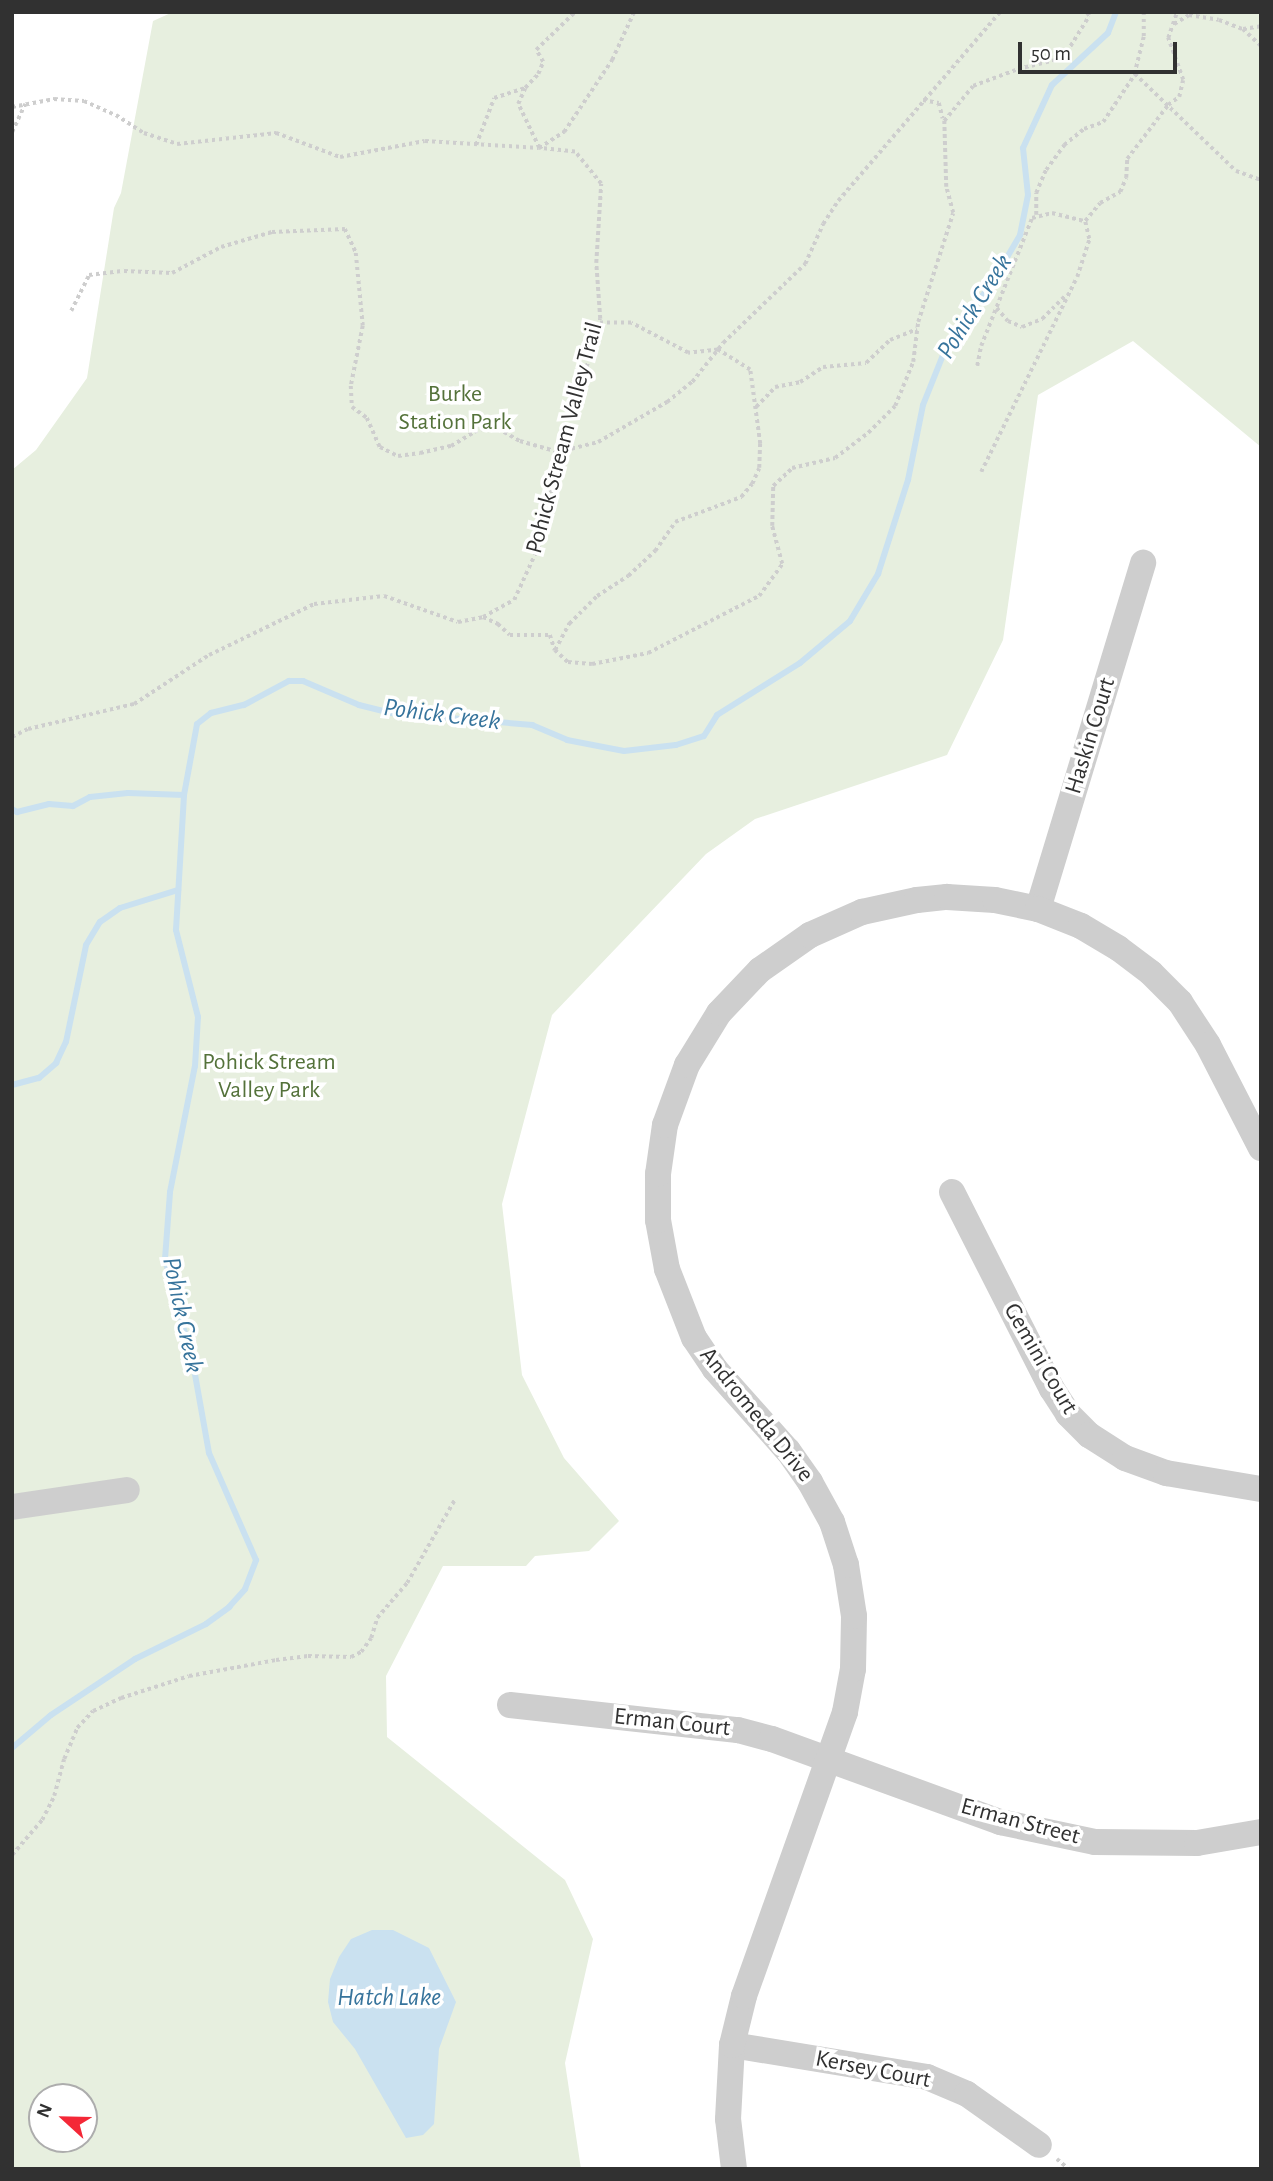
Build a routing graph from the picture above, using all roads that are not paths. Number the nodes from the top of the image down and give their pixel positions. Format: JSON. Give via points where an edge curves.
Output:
{"nodes":[{"id":1,"x":1143,"y":563,"type":"dead end"},
{"id":2,"x":1038,"y":909,"type":"junction"},
{"id":3,"x":1261,"y":1148,"type":"edge"},
{"id":4,"x":951,"y":1192,"type":"dead end"},
{"id":5,"x":1261,"y":1489,"type":"edge"},
{"id":6,"x":127,"y":1490,"type":"dead end"},
{"id":7,"x":12,"y":1507,"type":"edge"},
{"id":8,"x":510,"y":1706,"type":"dead end"},
{"id":9,"x":829,"y":1759,"type":"junction"},
{"id":10,"x":1261,"y":1832,"type":"edge"},
{"id":11,"x":732,"y":2045,"type":"junction"},
{"id":12,"x":1039,"y":2145,"type":"dead end"},
{"id":13,"x":734,"y":2169,"type":"edge"}],
"edges":[{"from":1,"to":2,"type":"street","name":"Haskin Court"},
{"from":2,"to":3,"type":"street","name":"Andromeda Drive","via":[[1118,947],[1180,1003],[1208,1045]]},
{"from":2,"to":9,"type":"street","name":"Andromeda Drive","via":[[973,898],[917,900],[862,912],[810,936],[760,970],[719,1013],[687,1065],[665,1125],[658,1220],[681,1311],[715,1369],[810,1482],[832,1522],[846,1565],[854,1616],[853,1669]]},
{"from":4,"to":5,"type":"street","name":"Gemini Court","via":[[1052,1389],[1089,1435],[1125,1458],[1166,1473]]},
{"from":6,"to":7,"type":"street"},
{"from":8,"to":9,"type":"street","name":"Erman Court","via":[[738,1730]]},
{"from":9,"to":10,"type":"street","name":"Erman Street","via":[[1000,1822],[1095,1842],[1197,1843]]},
{"from":9,"to":11,"type":"street","name":"Andromeda Drive","via":[[744,1996]]},
{"from":11,"to":12,"type":"street","name":"Kersey Court","via":[[927,2077],[967,2094]]},
{"from":11,"to":13,"type":"street","name":"Andromeda Drive","via":[[728,2119]]}]}
